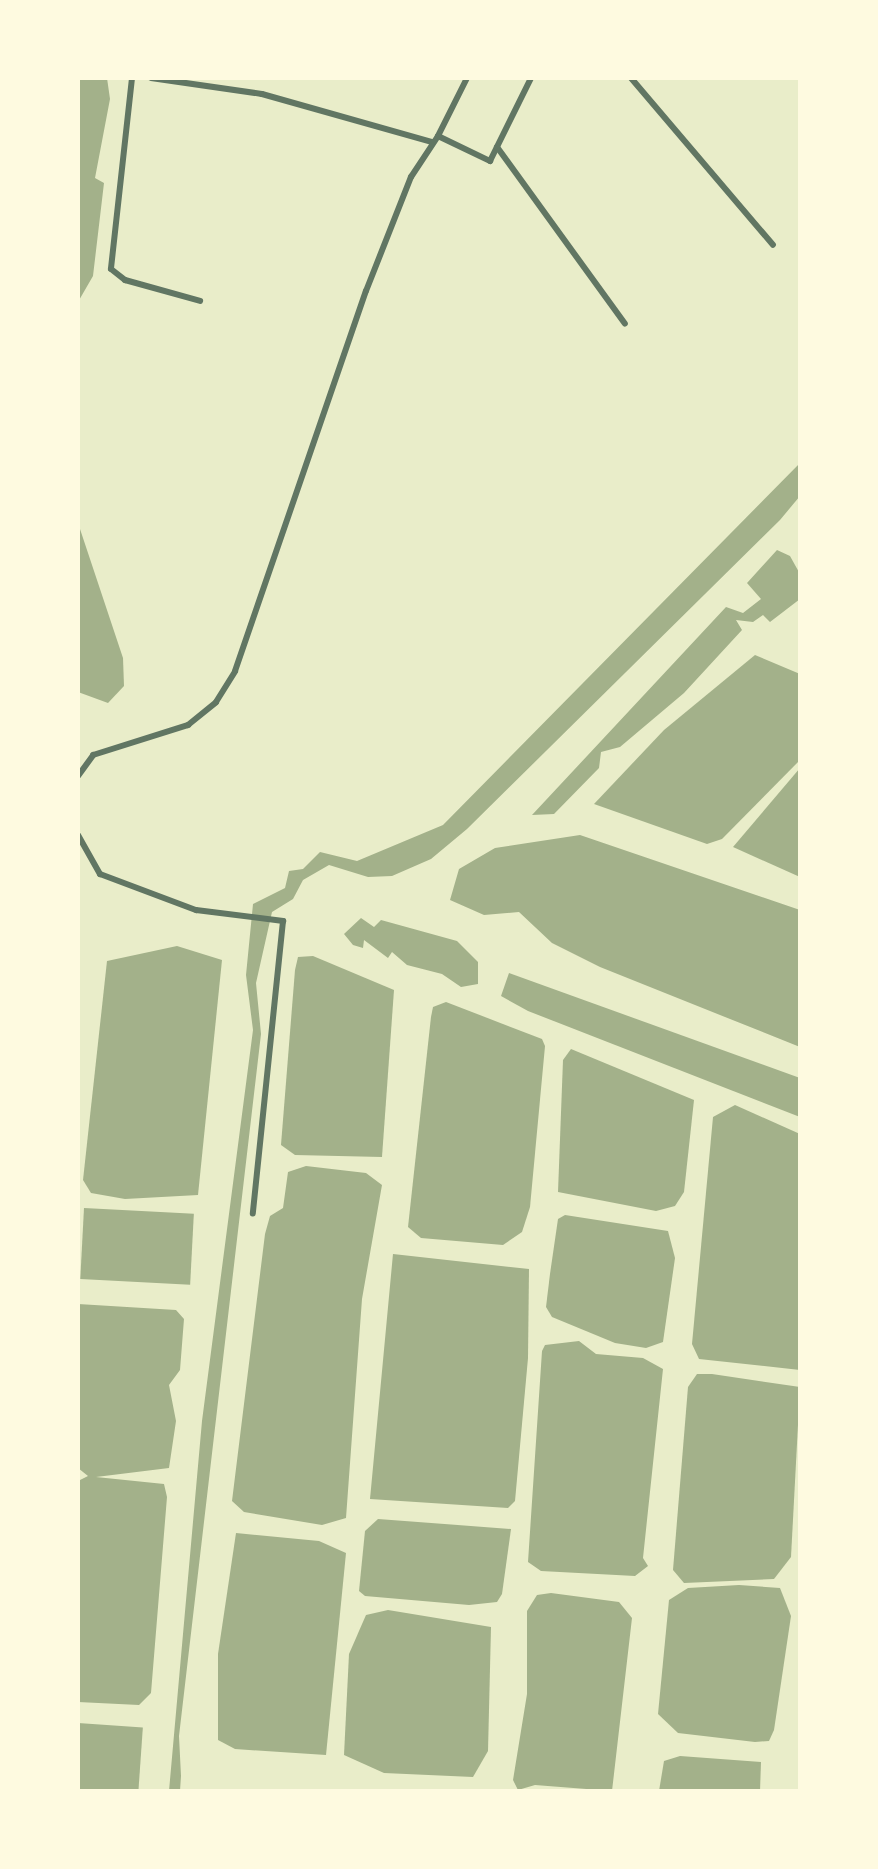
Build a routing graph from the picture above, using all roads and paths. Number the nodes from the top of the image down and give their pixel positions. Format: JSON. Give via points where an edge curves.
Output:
{"nodes":[{"id":1,"x":132,"y":78,"type":"edge"},
{"id":2,"x":151,"y":78,"type":"edge"},
{"id":3,"x":467,"y":78,"type":"edge"},
{"id":4,"x":531,"y":78,"type":"edge"},
{"id":5,"x":631,"y":78,"type":"edge"},
{"id":6,"x":435,"y":139,"type":"junction"},
{"id":7,"x":497,"y":148,"type":"junction"},
{"id":8,"x":773,"y":245,"type":"dead end"},
{"id":9,"x":200,"y":301,"type":"dead end"},
{"id":10,"x":625,"y":324,"type":"dead end"},
{"id":11,"x":78,"y":776,"type":"edge"},
{"id":12,"x":78,"y":835,"type":"edge"},
{"id":13,"x":252,"y":1213,"type":"dead end"}],
"edges":[{"from":1,"to":9,"type":"street","via":[[111,269],[125,280]]},
{"from":2,"to":6,"type":"street","via":[[262,94]]},
{"from":3,"to":6,"type":"street"},
{"from":4,"to":7,"type":"street"},
{"from":5,"to":8,"type":"street"},
{"from":6,"to":7,"type":"street","via":[[490,161]]},
{"from":6,"to":11,"type":"street","via":[[411,177],[366,291],[235,671],[216,702],[188,724],[92,754]]},
{"from":7,"to":10,"type":"street"},
{"from":12,"to":13,"type":"street","via":[[100,874],[196,910],[282,921]]}]}
